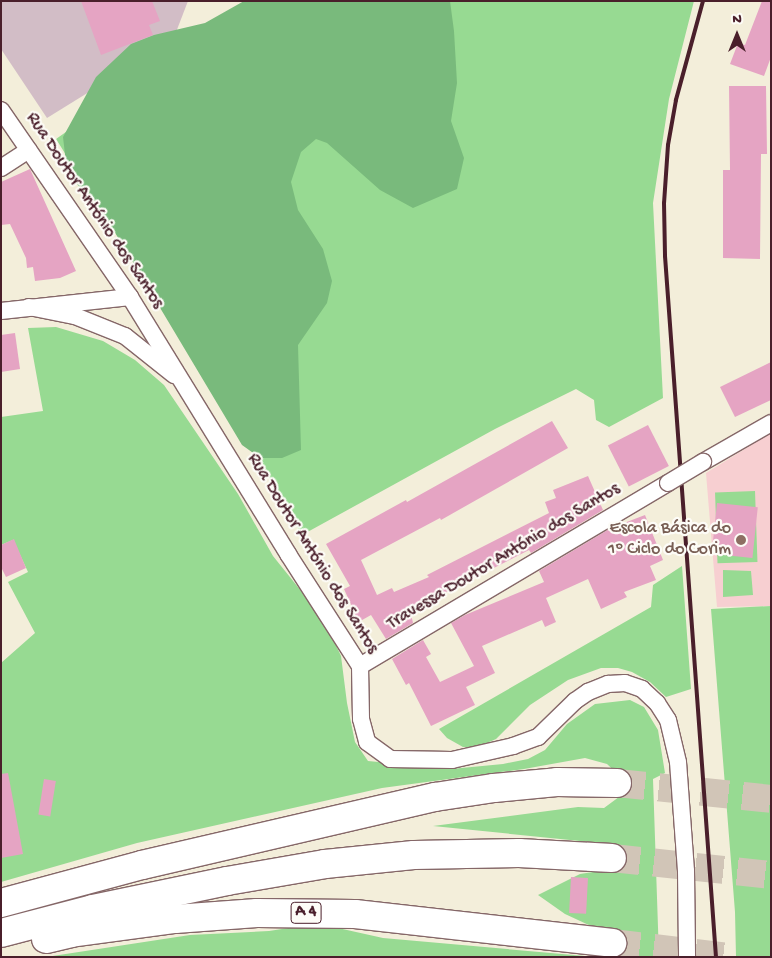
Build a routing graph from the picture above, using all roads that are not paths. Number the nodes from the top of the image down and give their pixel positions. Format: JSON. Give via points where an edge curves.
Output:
{"nodes":[{"id":1,"x":1,"y":110,"type":"edge"},
{"id":2,"x":29,"y":150,"type":"junction"},
{"id":3,"x":1,"y":168,"type":"edge"},
{"id":4,"x":130,"y":298,"type":"junction"},
{"id":5,"x":29,"y":307,"type":"junction"},
{"id":6,"x":1,"y":311,"type":"edge"},
{"id":7,"x":183,"y":382,"type":"junction"},
{"id":8,"x":771,"y":423,"type":"edge"},
{"id":9,"x":360,"y":666,"type":"junction"},
{"id":10,"x":617,"y":782,"type":"tunnel mouth"},
{"id":11,"x":612,"y":858,"type":"tunnel mouth"},
{"id":12,"x":1,"y":903,"type":"edge"},
{"id":13,"x":1,"y":933,"type":"edge"},
{"id":14,"x":612,"y":943,"type":"tunnel mouth"},
{"id":15,"x":1,"y":950,"type":"edge"},
{"id":16,"x":687,"y":957,"type":"edge"}],
"edges":[{"from":1,"to":2,"type":"street","name":"Rua Doutor António dos Santos"},
{"from":2,"to":3,"type":"street"},
{"from":2,"to":4,"type":"street","name":"Rua Doutor António dos Santos"},
{"from":4,"to":5,"type":"street"},
{"from":4,"to":7,"type":"street","name":"Rua Doutor António dos Santos"},
{"from":5,"to":6,"type":"street"},
{"from":5,"to":7,"type":"street","via":[[75,316],[125,336]]},
{"from":7,"to":9,"type":"street","name":"Rua Doutor António dos Santos"},
{"from":8,"to":9,"type":"street","name":"Travessa Doutor António dos Santos","bridge":true},
{"from":9,"to":16,"type":"street","name":"Rua Doutor António dos Santos","via":[[362,719],[367,742],[390,760],[452,760],[513,746],[538,737],[588,692],[608,684],[625,683],[642,689],[668,720],[678,762],[686,872]]},
{"from":10,"to":12,"type":"highway","via":[[557,782],[494,788],[387,807],[142,865]]},
{"from":11,"to":13,"type":"highway","via":[[519,853],[433,854],[325,864],[93,909]]},
{"from":14,"to":15,"type":"highway","number":"A 4","via":[[355,914],[257,913],[175,919],[71,933]]}]}
